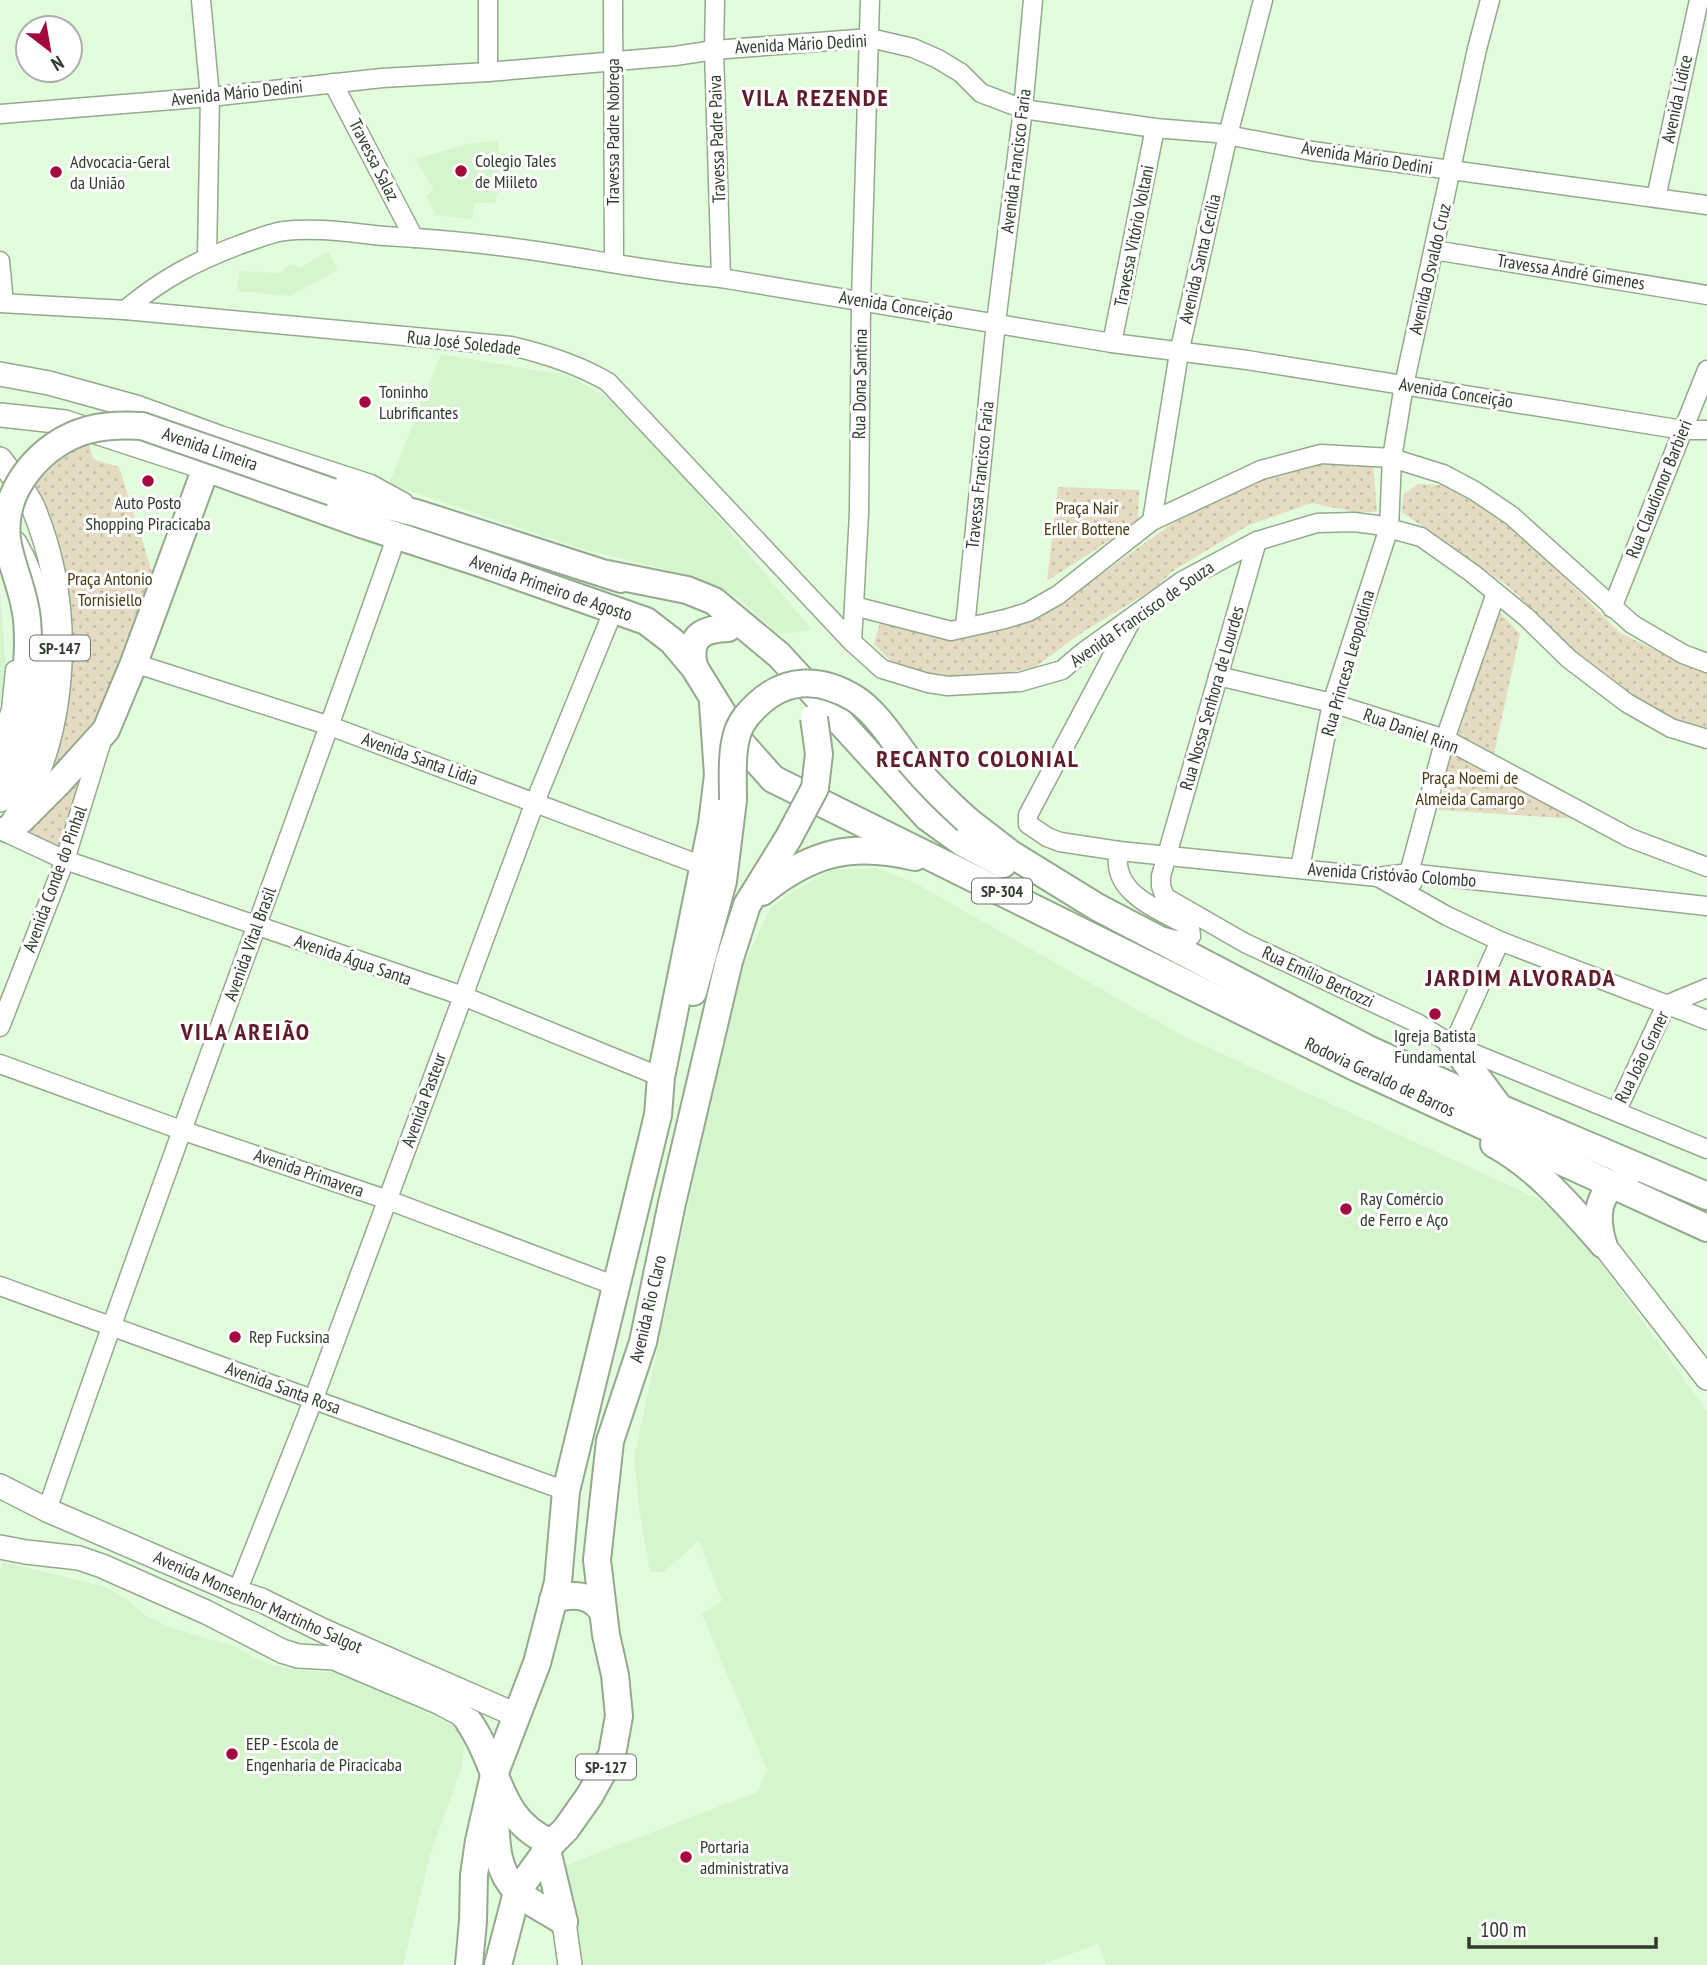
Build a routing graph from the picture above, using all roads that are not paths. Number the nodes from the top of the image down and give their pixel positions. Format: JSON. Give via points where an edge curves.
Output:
{"nodes":[{"id":1,"x":201,"y":0,"type":"edge"},
{"id":2,"x":488,"y":0,"type":"edge"},
{"id":3,"x":613,"y":0,"type":"edge"},
{"id":4,"x":715,"y":0,"type":"edge"},
{"id":5,"x":870,"y":0,"type":"edge"},
{"id":6,"x":1033,"y":0,"type":"edge"},
{"id":7,"x":1262,"y":0,"type":"edge"},
{"id":8,"x":1490,"y":0,"type":"edge"},
{"id":9,"x":1699,"y":0,"type":"edge"},
{"id":10,"x":870,"y":38,"type":"junction"},
{"id":11,"x":714,"y":50,"type":"junction"},
{"id":12,"x":613,"y":60,"type":"junction"},
{"id":13,"x":488,"y":72,"type":"junction"},
{"id":14,"x":333,"y":83,"type":"junction"},
{"id":15,"x":210,"y":97,"type":"junction"},
{"id":16,"x":1023,"y":109,"type":"junction"},
{"id":17,"x":0,"y":114,"type":"edge"},
{"id":18,"x":1155,"y":128,"type":"junction"},
{"id":19,"x":1228,"y":135,"type":"junction"},
{"id":20,"x":1452,"y":171,"type":"junction"},
{"id":21,"x":1656,"y":198,"type":"junction"},
{"id":22,"x":1707,"y":205,"type":"edge"},
{"id":23,"x":414,"y":237,"type":"junction"},
{"id":24,"x":1434,"y":250,"type":"junction"},
{"id":25,"x":207,"y":257,"type":"junction"},
{"id":26,"x":0,"y":261,"type":"edge"},
{"id":27,"x":614,"y":263,"type":"junction"},
{"id":28,"x":721,"y":278,"type":"junction"},
{"id":29,"x":1707,"y":295,"type":"edge"},
{"id":30,"x":861,"y":300,"type":"junction"},
{"id":31,"x":2,"y":303,"type":"edge"},
{"id":32,"x":125,"y":310,"type":"junction"},
{"id":33,"x":996,"y":322,"type":"junction"},
{"id":34,"x":1112,"y":343,"type":"junction"},
{"id":35,"x":1179,"y":353,"type":"junction"},
{"id":36,"x":1707,"y":370,"type":"edge"},
{"id":37,"x":0,"y":374,"type":"edge"},
{"id":38,"x":1404,"y":385,"type":"junction"},
{"id":39,"x":0,"y":415,"type":"edge"},
{"id":40,"x":1683,"y":430,"type":"junction"},
{"id":41,"x":1707,"y":430,"type":"edge"},
{"id":42,"x":0,"y":458,"type":"edge"},
{"id":43,"x":1392,"y":458,"type":"junction"},
{"id":44,"x":206,"y":468,"type":"junction"},
{"id":45,"x":416,"y":513,"type":"junction"},
{"id":46,"x":0,"y":520,"type":"edge"},
{"id":47,"x":1152,"y":521,"type":"junction"},
{"id":48,"x":1389,"y":528,"type":"junction"},
{"id":49,"x":397,"y":536,"type":"junction"},
{"id":50,"x":1257,"y":541,"type":"junction"},
{"id":51,"x":0,"y":564,"type":"edge"},
{"id":52,"x":607,"y":573,"type":"junction"},
{"id":53,"x":1496,"y":593,"type":"junction"},
{"id":54,"x":854,"y":606,"type":"junction"},
{"id":55,"x":1612,"y":608,"type":"junction"},
{"id":56,"x":614,"y":609,"type":"junction"},
{"id":57,"x":1133,"y":617,"type":"junction"},
{"id":58,"x":965,"y":627,"type":"junction"},
{"id":59,"x":728,"y":628,"type":"junction"},
{"id":60,"x":852,"y":642,"type":"junction"},
{"id":61,"x":134,"y":663,"type":"junction"},
{"id":62,"x":1707,"y":663,"type":"edge"},
{"id":63,"x":694,"y":667,"type":"junction"},
{"id":64,"x":1218,"y":676,"type":"junction"},
{"id":65,"x":713,"y":698,"type":"junction"},
{"id":66,"x":1332,"y":704,"type":"junction"},
{"id":67,"x":814,"y":718,"type":"joint"},
{"id":68,"x":330,"y":726,"type":"junction"},
{"id":69,"x":106,"y":730,"type":"junction"},
{"id":70,"x":1707,"y":738,"type":"edge"},
{"id":71,"x":1445,"y":740,"type":"junction"},
{"id":72,"x":0,"y":741,"type":"edge"},
{"id":73,"x":0,"y":779,"type":"edge"},
{"id":74,"x":0,"y":800,"type":"edge"},
{"id":75,"x":535,"y":802,"type":"junction"},
{"id":76,"x":5,"y":833,"type":"edge"},
{"id":77,"x":1119,"y":850,"type":"junction"},
{"id":78,"x":1166,"y":856,"type":"junction"},
{"id":79,"x":65,"y":860,"type":"junction"},
{"id":80,"x":947,"y":864,"type":"junction"},
{"id":81,"x":703,"y":866,"type":"junction"},
{"id":82,"x":1707,"y":867,"type":"edge"},
{"id":83,"x":1300,"y":868,"type":"junction"},
{"id":84,"x":1409,"y":873,"type":"junction"},
{"id":85,"x":1378,"y":877,"type":"junction"},
{"id":86,"x":1161,"y":886,"type":"junction"},
{"id":87,"x":1138,"y":898,"type":"junction"},
{"id":88,"x":1420,"y":901,"type":"junction"},
{"id":89,"x":747,"y":905,"type":"junction"},
{"id":90,"x":1707,"y":906,"type":"edge"},
{"id":91,"x":1097,"y":907,"type":"junction"},
{"id":92,"x":1058,"y":918,"type":"joint"},
{"id":93,"x":256,"y":927,"type":"junction"},
{"id":94,"x":1133,"y":927,"type":"junction"},
{"id":95,"x":1191,"y":932,"type":"junction"},
{"id":96,"x":1500,"y":941,"type":"junction"},
{"id":97,"x":1245,"y":943,"type":"junction"},
{"id":98,"x":1707,"y":988,"type":"edge"},
{"id":99,"x":463,"y":996,"type":"junction"},
{"id":100,"x":1666,"y":1005,"type":"junction"},
{"id":101,"x":1707,"y":1020,"type":"edge"},
{"id":102,"x":0,"y":1027,"type":"edge"},
{"id":103,"x":1453,"y":1045,"type":"junction"},
{"id":104,"x":0,"y":1064,"type":"edge"},
{"id":105,"x":1357,"y":1068,"type":"junction"},
{"id":106,"x":661,"y":1077,"type":"junction"},
{"id":107,"x":1500,"y":1108,"type":"junction"},
{"id":108,"x":1616,"y":1110,"type":"junction"},
{"id":109,"x":658,"y":1115,"type":"junction"},
{"id":110,"x":181,"y":1130,"type":"junction"},
{"id":111,"x":1707,"y":1149,"type":"edge"},
{"id":112,"x":1613,"y":1185,"type":"junction"},
{"id":113,"x":1707,"y":1196,"type":"edge"},
{"id":114,"x":388,"y":1200,"type":"junction"},
{"id":115,"x":1707,"y":1202,"type":"edge"},
{"id":116,"x":1707,"y":1228,"type":"edge"},
{"id":117,"x":1603,"y":1244,"type":"junction"},
{"id":118,"x":0,"y":1286,"type":"edge"},
{"id":119,"x":617,"y":1286,"type":"junction"},
{"id":120,"x":111,"y":1326,"type":"junction"},
{"id":121,"x":1707,"y":1378,"type":"edge"},
{"id":122,"x":314,"y":1398,"type":"junction"},
{"id":123,"x":0,"y":1486,"type":"edge"},
{"id":124,"x":566,"y":1491,"type":"junction"},
{"id":125,"x":47,"y":1510,"type":"junction"},
{"id":126,"x":0,"y":1547,"type":"edge"},
{"id":127,"x":237,"y":1592,"type":"junction"},
{"id":128,"x":261,"y":1600,"type":"junction"},
{"id":129,"x":553,"y":1600,"type":"junction"},
{"id":130,"x":206,"y":1612,"type":"junction"},
{"id":131,"x":603,"y":1612,"type":"junction"},
{"id":132,"x":516,"y":1715,"type":"junction"},
{"id":133,"x":469,"y":1722,"type":"junction"},
{"id":134,"x":494,"y":1775,"type":"junction"},
{"id":135,"x":479,"y":1842,"type":"junction"},
{"id":136,"x":550,"y":1847,"type":"junction"},
{"id":137,"x":517,"y":1892,"type":"junction"},
{"id":138,"x":564,"y":1922,"type":"junction"},
{"id":139,"x":508,"y":1927,"type":"junction"},
{"id":140,"x":470,"y":1965,"type":"edge"},
{"id":141,"x":498,"y":1965,"type":"edge"},
{"id":142,"x":570,"y":1965,"type":"edge"}],
"edges":[{"from":1,"to":15,"type":"street"},
{"from":2,"to":13,"type":"street"},
{"from":3,"to":12,"type":"street","name":"Travessa Padre Nobrega"},
{"from":4,"to":11,"type":"street","name":"Travessa Padre Paiva"},
{"from":5,"to":10,"type":"street","name":"Rua Dona Santina"},
{"from":6,"to":16,"type":"street","name":"Avenida Francisco Faria"},
{"from":7,"to":19,"type":"street","name":"Avenida Santa Cecília"},
{"from":8,"to":20,"type":"street","name":"Avenida Osvaldo Cruz"},
{"from":9,"to":21,"type":"street","name":"Avenida Lídice"},
{"from":10,"to":11,"type":"street","name":"Avenida Mário Dedini"},
{"from":10,"to":16,"type":"street","name":"Avenida Mário Dedini","via":[[937,59],[961,73],[981,93]]},
{"from":10,"to":30,"type":"street","name":"Rua Dona Santina"},
{"from":11,"to":12,"type":"street","name":"Avenida Mário Dedini"},
{"from":11,"to":28,"type":"street","name":"Travessa Padre Paiva"},
{"from":12,"to":13,"type":"street","name":"Avenida Mário Dedini"},
{"from":12,"to":27,"type":"street","name":"Travessa Padre Nobrega"},
{"from":13,"to":14,"type":"street","name":"Avenida Mário Dedini"},
{"from":14,"to":15,"type":"street","name":"Avenida Mário Dedini"},
{"from":14,"to":23,"type":"street","name":"Travessa Salaz"},
{"from":15,"to":17,"type":"street","name":"Avenida Mário Dedini"},
{"from":15,"to":25,"type":"street"},
{"from":16,"to":18,"type":"street","name":"Avenida Mário Dedini"},
{"from":16,"to":33,"type":"street","name":"Avenida Francisco Faria"},
{"from":18,"to":19,"type":"street","name":"Avenida Mário Dedini"},
{"from":18,"to":34,"type":"street","name":"Travessa Vitório Voltani"},
{"from":19,"to":20,"type":"street","name":"Avenida Mário Dedini"},
{"from":19,"to":35,"type":"street","name":"Avenida Santa Cecília"},
{"from":20,"to":21,"type":"street","name":"Avenida Mário Dedini"},
{"from":20,"to":24,"type":"street","name":"Avenida Osvaldo Cruz"},
{"from":21,"to":22,"type":"street","name":"Avenida Mário Dedini"},
{"from":23,"to":25,"type":"street","name":"Avenida Conceição","via":[[285,231]]},
{"from":23,"to":27,"type":"street","name":"Avenida Conceição"},
{"from":24,"to":29,"type":"street","name":"Travessa André Gimenes"},
{"from":24,"to":38,"type":"street","name":"Avenida Osvaldo Cruz"},
{"from":25,"to":32,"type":"street","name":"Avenida Conceição","via":[[153,286]]},
{"from":26,"to":31,"type":"street"},
{"from":27,"to":28,"type":"street","name":"Avenida Conceição"},
{"from":28,"to":30,"type":"street","name":"Avenida Conceição"},
{"from":30,"to":33,"type":"street","name":"Avenida Conceição"},
{"from":30,"to":54,"type":"street","name":"Rua Dona Santina"},
{"from":31,"to":32,"type":"street","name":"Rua José Soledade"},
{"from":32,"to":60,"type":"street","name":"Rua José Soledade","via":[[511,346],[582,367],[608,382]]},
{"from":33,"to":34,"type":"street","name":"Avenida Conceição"},
{"from":33,"to":58,"type":"street","name":"Travessa Francisco Faria"},
{"from":34,"to":35,"type":"street","name":"Avenida Conceição"},
{"from":35,"to":38,"type":"street","name":"Avenida Conceição"},
{"from":35,"to":47,"type":"street","name":"Avenida Santa Cecília"},
{"from":36,"to":40,"type":"street","name":"Rua Claudionor Barbieri"},
{"from":37,"to":45,"type":"main road","name":"Avenida Primeiro de Agosto","via":[[136,407],[369,486]]},
{"from":38,"to":40,"type":"street","name":"Avenida Conceição"},
{"from":38,"to":43,"type":"street","name":"Avenida Osvaldo Cruz"},
{"from":39,"to":44,"type":"main road","name":"Avenida Primeiro de Agosto","via":[[65,422]]},
{"from":40,"to":41,"type":"street","name":"Avenida Conceição"},
{"from":40,"to":55,"type":"street","name":"Rua Claudionor Barbieri"},
{"from":42,"to":76,"type":"main road","number":"SP-147","via":[[33,508],[60,616],[60,682],[52,717],[36,775]]},
{"from":43,"to":47,"type":"street","via":[[1321,454],[1292,461],[1261,470]]},
{"from":43,"to":48,"type":"street","name":"Rua Princesa Leopoldina"},
{"from":43,"to":55,"type":"street","via":[[1443,474],[1512,516]]},
{"from":44,"to":49,"type":"highway","name":"Avenida Primeiro de Agosto"},
{"from":44,"to":61,"type":"highway","name":"Avenida Conde do Pinhal"},
{"from":45,"to":52,"type":"highway","name":"Avenida Primeiro de Agosto"},
{"from":45,"to":73,"type":"highway","name":"Avenida Limeira","bridge":true,"via":[[332,492],[142,426],[115,424],[86,430],[60,443],[41,456],[21,480],[10,507],[7,538],[26,609],[29,645],[25,708]]},
{"from":46,"to":74,"type":"main road","number":"SP-147","via":[[31,576],[43,617],[44,661],[34,729]]},
{"from":47,"to":58,"type":"street","via":[[1058,595],[1028,612]]},
{"from":48,"to":50,"type":"street","name":"Avenida Francisco de Souza","via":[[1354,522],[1317,523]]},
{"from":48,"to":53,"type":"street","name":"Avenida Francisco de Souza","via":[[1421,537]]},
{"from":48,"to":66,"type":"street","name":"Rua Princesa Leopoldina"},
{"from":49,"to":56,"type":"highway","name":"Avenida Primeiro de Agosto"},
{"from":49,"to":68,"type":"street","name":"Avenida Vital Brasil"},
{"from":50,"to":57,"type":"street","name":"Avenida Francisco de Souza","via":[[1182,581]]},
{"from":50,"to":64,"type":"street","name":"Rua Nossa Senhora de Lourdes"},
{"from":51,"to":72,"type":"street","via":[[15,618],[17,656],[11,710]]},
{"from":52,"to":59,"type":"highway","name":"Avenida Primeiro de Agosto","via":[[684,602]]},
{"from":52,"to":91,"type":"highway","name":"Avenida Primeiro de Agosto","via":[[687,590],[714,601],[779,655],[927,817],[963,843]]},
{"from":53,"to":70,"type":"street","name":"Avenida Francisco de Souza","via":[[1569,659],[1627,703],[1671,727]]},
{"from":53,"to":71,"type":"street"},
{"from":54,"to":58,"type":"street","via":[[951,631]]},
{"from":54,"to":60,"type":"street","name":"Rua Dona Santina"},
{"from":55,"to":62,"type":"street","via":[[1657,640]]},
{"from":56,"to":63,"type":"highway","name":"Avenida Primeiro de Agosto","via":[[646,621],[673,641]]},
{"from":56,"to":75,"type":"street","name":"Avenida Pasteur"},
{"from":57,"to":60,"type":"street","name":"Avenida Francisco de Souza","via":[[1062,670],[989,685],[948,686],[906,677],[882,669]]},
{"from":57,"to":77,"type":"street","name":"Avenida Cristóvão Colombo","via":[[1028,816],[1028,824],[1035,830],[1060,842]]},
{"from":59,"to":63,"type":"highway","via":[[711,629],[697,637],[691,652]]},
{"from":59,"to":67,"type":"highway","name":"Avenida Primeiro de Agosto","via":[[774,668]]},
{"from":61,"to":68,"type":"street","name":"Avenida Santa Lidia"},
{"from":61,"to":69,"type":"highway","name":"Avenida Conde do Pinhal"},
{"from":63,"to":65,"type":"highway","name":"Avenida Primeiro de Agosto"},
{"from":64,"to":66,"type":"street","name":"Rua Daniel Rinn"},
{"from":64,"to":78,"type":"street","name":"Rua Nossa Senhora de Lourdes"},
{"from":65,"to":80,"type":"highway","name":"Avenida Primeiro de Agosto","via":[[741,743],[773,779]]},
{"from":65,"to":81,"type":"highway","name":"Avenida Rio Claro","via":[[718,775]]},
{"from":66,"to":71,"type":"street","name":"Rua Daniel Rinn"},
{"from":66,"to":83,"type":"street","name":"Rua Princesa Leopoldina"},
{"from":67,"to":89,"type":"highway","name":"Avenida Rio Claro","bridge":true,"via":[[819,754],[815,788]]},
{"from":68,"to":75,"type":"street","name":"Avenida Santa Lidia"},
{"from":68,"to":93,"type":"street","name":"Avenida Vital Brasil"},
{"from":69,"to":76,"type":"highway","name":"Avenida Conde do Pinhal"},
{"from":69,"to":79,"type":"street","name":"Avenida Conde do Pinhal"},
{"from":71,"to":82,"type":"street","name":"Rua Daniel Rinn","via":[[1630,838]]},
{"from":71,"to":84,"type":"street"},
{"from":75,"to":81,"type":"street","name":"Avenida Santa Lidia"},
{"from":75,"to":99,"type":"street","name":"Avenida Pasteur"},
{"from":76,"to":79,"type":"street","name":"Avenida Água Santa"},
{"from":77,"to":78,"type":"street","name":"Avenida Cristóvão Colombo"},
{"from":77,"to":87,"type":"street","via":[[1116,864],[1121,881]]},
{"from":78,"to":83,"type":"street","name":"Avenida Cristóvão Colombo"},
{"from":78,"to":86,"type":"street"},
{"from":79,"to":93,"type":"street","name":"Avenida Água Santa"},
{"from":79,"to":102,"type":"street","name":"Avenida Conde do Pinhal"},
{"from":80,"to":89,"type":"highway","via":[[897,853],[852,850],[812,859]]},
{"from":80,"to":92,"type":"highway","name":"Avenida Primeiro de Agosto","number":"SP-304"},
{"from":81,"to":106,"type":"highway","name":"Avenida Rio Claro"},
{"from":83,"to":85,"type":"street","name":"Avenida Cristóvão Colombo"},
{"from":84,"to":85,"type":"street","name":"Avenida Cristóvão Colombo"},
{"from":84,"to":88,"type":"street"},
{"from":84,"to":90,"type":"street","name":"Avenida Cristóvão Colombo"},
{"from":85,"to":88,"type":"street"},
{"from":86,"to":87,"type":"street","via":[[1148,897]]},
{"from":86,"to":97,"type":"street","name":"Rua Emílio Bertozzi","via":[[1165,897]]},
{"from":87,"to":95,"type":"street","via":[[1190,927]]},
{"from":88,"to":96,"type":"street"},
{"from":89,"to":131,"type":"highway","name":"Avenida Rio Claro","via":[[720,996],[643,1342],[610,1440],[597,1560]]},
{"from":91,"to":94,"type":"highway","name":"Rodovia Geraldo de Barros"},
{"from":91,"to":109,"type":"highway","bridge":true,"via":[[1011,854],[967,820],[855,699],[826,684],[775,690],[744,718],[737,732],[723,881]]},
{"from":92,"to":105,"type":"highway","name":"Rodovia Geraldo de Barros","number":"SP-304"},
{"from":93,"to":99,"type":"street","name":"Avenida Água Santa"},
{"from":93,"to":110,"type":"street","name":"Avenida Vital Brasil"},
{"from":94,"to":95,"type":"street","via":[[1180,942]]},
{"from":94,"to":107,"type":"highway","name":"Rodovia Geraldo de Barros","via":[[1368,1049]]},
{"from":95,"to":97,"type":"street"},
{"from":96,"to":100,"type":"street"},
{"from":96,"to":103,"type":"street"},
{"from":97,"to":103,"type":"street","name":"Rua Emílio Bertozzi","via":[[1417,1023]]},
{"from":98,"to":100,"type":"street","name":"Rua João Graner"},
{"from":99,"to":106,"type":"street","name":"Avenida Água Santa"},
{"from":99,"to":114,"type":"street","name":"Avenida Pasteur"},
{"from":100,"to":101,"type":"street"},
{"from":100,"to":108,"type":"street","name":"Rua João Graner"},
{"from":103,"to":107,"type":"highway"},
{"from":103,"to":108,"type":"street","name":"Rua Emílio Bertozzi"},
{"from":104,"to":110,"type":"street","name":"Avenida Primavera"},
{"from":105,"to":112,"type":"highway","name":"Rodovia Geraldo de Barros","number":"SP-304"},
{"from":105,"to":117,"type":"highway","via":[[1507,1151],[1561,1197]]},
{"from":106,"to":109,"type":"highway","name":"Avenida Rio Claro"},
{"from":107,"to":113,"type":"highway","name":"Rodovia Geraldo de Barros"},
{"from":108,"to":111,"type":"street","name":"Rua Emílio Bertozzi"},
{"from":109,"to":119,"type":"highway","name":"Avenida Rio Claro"},
{"from":110,"to":114,"type":"street","name":"Avenida Primavera"},
{"from":110,"to":120,"type":"street","name":"Avenida Vital Brasil"},
{"from":112,"to":115,"type":"highway","via":[[1626,1178],[1640,1179]]},
{"from":112,"to":116,"type":"highway","name":"Rodovia Geraldo de Barros","number":"SP-304"},
{"from":112,"to":117,"type":"highway","via":[[1599,1205]]},
{"from":114,"to":119,"type":"street","name":"Avenida Primavera"},
{"from":114,"to":122,"type":"street","name":"Avenida Pasteur"},
{"from":117,"to":121,"type":"main road"},
{"from":118,"to":120,"type":"street","name":"Avenida Santa Rosa"},
{"from":119,"to":124,"type":"highway","name":"Avenida Rio Claro"},
{"from":120,"to":122,"type":"street","name":"Avenida Santa Rosa"},
{"from":120,"to":125,"type":"street","name":"Avenida Vital Brasil"},
{"from":122,"to":124,"type":"street","name":"Avenida Santa Rosa"},
{"from":122,"to":127,"type":"street","name":"Avenida Pasteur"},
{"from":123,"to":125,"type":"main road","name":"Avenida Monsenhor Martinho Salgot"},
{"from":124,"to":129,"type":"highway","name":"Avenida Rio Claro"},
{"from":125,"to":127,"type":"main road","name":"Avenida Monsenhor Martinho Salgot"},
{"from":126,"to":130,"type":"main road","name":"Avenida Monsenhor Martinho Salgot","via":[[79,1558]]},
{"from":127,"to":128,"type":"main road","name":"Avenida Monsenhor Martinho Salgot"},
{"from":128,"to":130,"type":"main road","via":[[254,1616]]},
{"from":128,"to":132,"type":"main road","name":"Avenida Monsenhor Martinho Salgot"},
{"from":129,"to":131,"type":"highway","via":[[589,1598]]},
{"from":129,"to":132,"type":"highway","name":"Avenida Rio Claro","via":[[537,1663]]},
{"from":130,"to":133,"type":"main road","name":"Avenida Monsenhor Martinho Salgot","via":[[282,1651],[334,1658],[399,1685]]},
{"from":131,"to":136,"type":"highway","name":"Avenida Rio Claro","number":"SP-127","via":[[619,1716],[612,1755],[590,1795]]},
{"from":132,"to":134,"type":"highway","name":"Avenida Rio Claro"},
{"from":133,"to":134,"type":"highway"},
{"from":133,"to":135,"type":"highway","via":[[477,1743]]},
{"from":134,"to":135,"type":"highway","name":"Avenida Rio Claro"},
{"from":134,"to":136,"type":"highway","via":[[515,1817]]},
{"from":134,"to":137,"type":"highway","via":[[497,1855]]},
{"from":135,"to":140,"type":"highway"},
{"from":136,"to":137,"type":"highway","name":"Avenida Rio Claro","number":"SP-127"},
{"from":136,"to":138,"type":"highway"},
{"from":137,"to":138,"type":"highway"},
{"from":137,"to":139,"type":"highway","number":"SP-127"},
{"from":138,"to":139,"type":"highway","via":[[539,1916]]},
{"from":138,"to":142,"type":"main road"},
{"from":139,"to":141,"type":"highway","number":"SP-127"}]}
